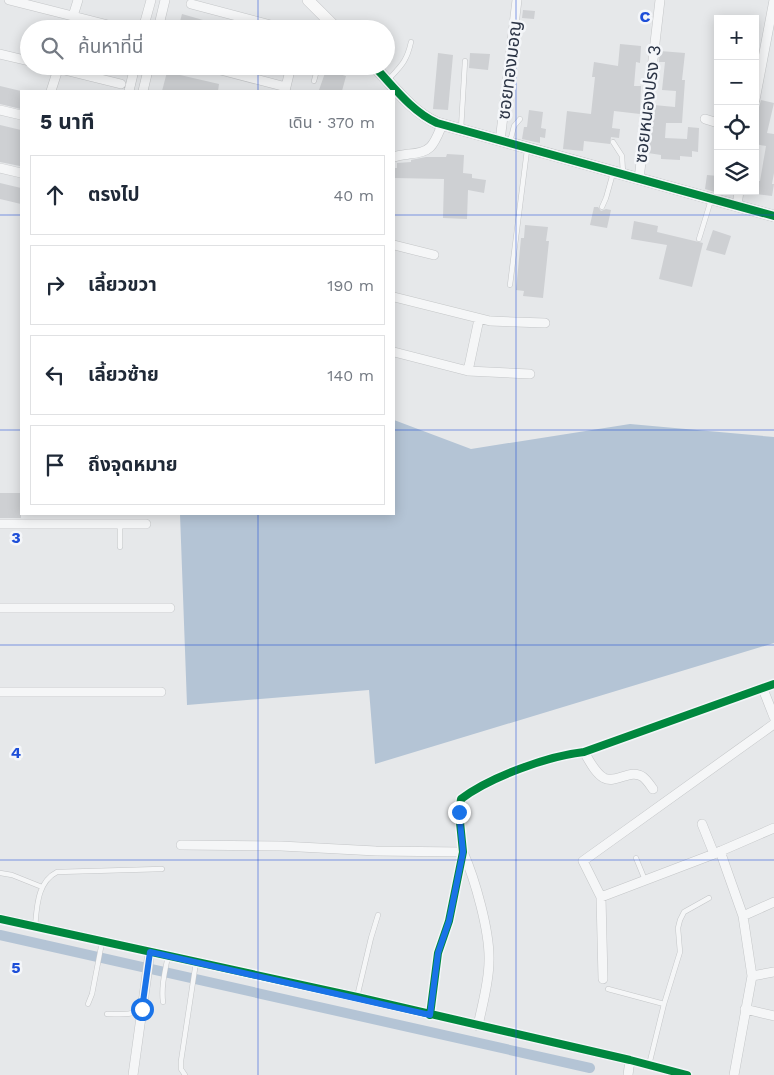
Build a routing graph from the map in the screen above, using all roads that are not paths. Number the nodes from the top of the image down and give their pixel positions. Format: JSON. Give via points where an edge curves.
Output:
{"nodes":[{"id":1,"x":9,"y":0,"type":"edge"},
{"id":2,"x":78,"y":0,"type":"edge"},
{"id":3,"x":150,"y":0,"type":"edge"},
{"id":4,"x":164,"y":0,"type":"edge"},
{"id":5,"x":308,"y":0,"type":"edge"},
{"id":6,"x":517,"y":0,"type":"edge"},
{"id":7,"x":660,"y":0,"type":"edge"},
{"id":8,"x":774,"y":0,"type":"edge"},
{"id":9,"x":191,"y":4,"type":"dead end"},
{"id":10,"x":73,"y":16,"type":"junction"},
{"id":11,"x":72,"y":20,"type":"edge"},
{"id":12,"x":89,"y":20,"type":"edge"},
{"id":13,"x":146,"y":20,"type":"edge"},
{"id":14,"x":160,"y":20,"type":"edge"},
{"id":15,"x":252,"y":20,"type":"edge"},
{"id":16,"x":328,"y":20,"type":"edge"},
{"id":17,"x":411,"y":42,"type":"dead end"},
{"id":18,"x":0,"y":54,"type":"edge"},
{"id":19,"x":20,"y":60,"type":"edge"},
{"id":20,"x":465,"y":61,"type":"dead end"},
{"id":21,"x":759,"y":67,"type":"edge"},
{"id":22,"x":395,"y":73,"type":"edge"},
{"id":23,"x":56,"y":75,"type":"edge"},
{"id":24,"x":86,"y":75,"type":"edge"},
{"id":25,"x":132,"y":75,"type":"edge"},
{"id":26,"x":147,"y":75,"type":"edge"},
{"id":27,"x":237,"y":75,"type":"edge"},
{"id":28,"x":289,"y":75,"type":"edge"},
{"id":29,"x":316,"y":75,"type":"edge"},
{"id":30,"x":383,"y":75,"type":"edge"},
{"id":31,"x":393,"y":75,"type":"edge"},
{"id":32,"x":388,"y":80,"type":"junction"},
{"id":33,"x":314,"y":81,"type":"dead end"},
{"id":34,"x":121,"y":84,"type":"dead end"},
{"id":35,"x":286,"y":89,"type":"edge"},
{"id":36,"x":51,"y":90,"type":"edge"},
{"id":37,"x":129,"y":90,"type":"edge"},
{"id":38,"x":143,"y":90,"type":"edge"},
{"id":39,"x":0,"y":110,"type":"edge"},
{"id":40,"x":20,"y":115,"type":"edge"},
{"id":41,"x":520,"y":119,"type":"dead end"},
{"id":42,"x":705,"y":119,"type":"dead end"},
{"id":43,"x":714,"y":122,"type":"edge"},
{"id":44,"x":442,"y":125,"type":"junction"},
{"id":45,"x":461,"y":130,"type":"junction"},
{"id":46,"x":505,"y":142,"type":"junction"},
{"id":47,"x":613,"y":142,"type":"dead end"},
{"id":48,"x":527,"y":148,"type":"junction"},
{"id":49,"x":395,"y":157,"type":"edge"},
{"id":50,"x":0,"y":168,"type":"edge"},
{"id":51,"x":20,"y":173,"type":"edge"},
{"id":52,"x":618,"y":173,"type":"junction"},
{"id":53,"x":638,"y":179,"type":"junction"},
{"id":54,"x":738,"y":195,"type":"edge"},
{"id":55,"x":710,"y":203,"type":"junction"},
{"id":56,"x":737,"y":206,"type":"junction"},
{"id":57,"x":602,"y":207,"type":"dead end"},
{"id":58,"x":774,"y":216,"type":"edge"},
{"id":59,"x":699,"y":239,"type":"dead end"},
{"id":60,"x":395,"y":245,"type":"edge"},
{"id":61,"x":434,"y":255,"type":"dead end"},
{"id":62,"x":510,"y":285,"type":"dead end"},
{"id":63,"x":395,"y":297,"type":"edge"},
{"id":64,"x":479,"y":318,"type":"junction"},
{"id":65,"x":544,"y":323,"type":"dead end"},
{"id":66,"x":395,"y":352,"type":"edge"},
{"id":67,"x":468,"y":371,"type":"junction"},
{"id":68,"x":530,"y":374,"type":"dead end"},
{"id":69,"x":0,"y":524,"type":"edge"},
{"id":70,"x":120,"y":524,"type":"junction"},
{"id":71,"x":146,"y":524,"type":"dead end"},
{"id":72,"x":120,"y":547,"type":"dead end"},
{"id":73,"x":0,"y":608,"type":"edge"},
{"id":74,"x":170,"y":608,"type":"dead end"},
{"id":75,"x":774,"y":684,"type":"edge"},
{"id":76,"x":763,"y":689,"type":"junction"},
{"id":77,"x":0,"y":692,"type":"edge"},
{"id":78,"x":161,"y":692,"type":"dead end"},
{"id":79,"x":774,"y":717,"type":"edge"},
{"id":80,"x":774,"y":724,"type":"edge"},
{"id":81,"x":584,"y":752,"type":"junction"},
{"id":82,"x":653,"y":789,"type":"dead end"},
{"id":83,"x":702,"y":824,"type":"dead end"},
{"id":84,"x":774,"y":828,"type":"edge"},
{"id":85,"x":181,"y":845,"type":"dead end"},
{"id":86,"x":463,"y":852,"type":"junction"},
{"id":87,"x":717,"y":852,"type":"junction"},
{"id":88,"x":636,"y":858,"type":"dead end"},
{"id":89,"x":162,"y":869,"type":"dead end"},
{"id":90,"x":0,"y":873,"type":"edge"},
{"id":91,"x":645,"y":881,"type":"junction"},
{"id":92,"x":42,"y":887,"type":"junction"},
{"id":93,"x":601,"y":897,"type":"junction"},
{"id":94,"x":708,"y":898,"type":"dead end"},
{"id":95,"x":774,"y":902,"type":"edge"},
{"id":96,"x":378,"y":915,"type":"dead end"},
{"id":97,"x":743,"y":916,"type":"junction"},
{"id":98,"x":0,"y":919,"type":"edge"},
{"id":99,"x":35,"y":926,"type":"junction"},
{"id":100,"x":101,"y":946,"type":"junction"},
{"id":101,"x":150,"y":952,"type":"junction"},
{"id":102,"x":168,"y":956,"type":"junction"},
{"id":103,"x":196,"y":962,"type":"junction"},
{"id":104,"x":774,"y":972,"type":"edge"},
{"id":105,"x":752,"y":976,"type":"junction"},
{"id":106,"x":603,"y":979,"type":"dead end"},
{"id":107,"x":608,"y":989,"type":"dead end"},
{"id":108,"x":357,"y":997,"type":"junction"},
{"id":109,"x":163,"y":1002,"type":"dead end"},
{"id":110,"x":88,"y":1004,"type":"dead end"},
{"id":111,"x":664,"y":1004,"type":"junction"},
{"id":112,"x":142,"y":1009,"type":"junction"},
{"id":113,"x":745,"y":1009,"type":"junction"},
{"id":114,"x":107,"y":1014,"type":"dead end"},
{"id":115,"x":430,"y":1015,"type":"junction"},
{"id":116,"x":774,"y":1016,"type":"edge"},
{"id":117,"x":478,"y":1026,"type":"junction"},
{"id":118,"x":630,"y":1060,"type":"junction"},
{"id":119,"x":649,"y":1065,"type":"junction"},
{"id":120,"x":133,"y":1075,"type":"edge"},
{"id":121,"x":185,"y":1075,"type":"edge"},
{"id":122,"x":628,"y":1075,"type":"edge"},
{"id":123,"x":687,"y":1075,"type":"edge"},
{"id":124,"x":734,"y":1075,"type":"edge"}],
"edges":[{"from":1,"to":10,"type":"street"},
{"from":2,"to":10,"type":"street"},
{"from":3,"to":13,"type":"street"},
{"from":4,"to":14,"type":"street"},
{"from":5,"to":16,"type":"street"},
{"from":6,"to":46,"type":"street","name":"ซอยทองมอญ"},
{"from":7,"to":53,"type":"street","name":"ซอยหนองปรง 3"},
{"from":8,"to":21,"type":"street"},
{"from":9,"to":15,"type":"street"},
{"from":10,"to":11,"type":"street"},
{"from":10,"to":12,"type":"street"},
{"from":17,"to":22,"type":"lane","via":[[404,64]]},
{"from":18,"to":19,"type":"street"},
{"from":20,"to":45,"type":"lane"},
{"from":23,"to":36,"type":"street"},
{"from":24,"to":34,"type":"street"},
{"from":25,"to":37,"type":"street"},
{"from":26,"to":38,"type":"street"},
{"from":27,"to":35,"type":"street"},
{"from":28,"to":35,"type":"street"},
{"from":29,"to":33,"type":"lane"},
{"from":30,"to":32,"type":"street"},
{"from":31,"to":32,"type":"lane"},
{"from":32,"to":44,"type":"street","via":[[426,118]]},
{"from":39,"to":40,"type":"street"},
{"from":41,"to":46,"type":"lane"},
{"from":42,"to":43,"type":"street"},
{"from":44,"to":45,"type":"street"},
{"from":44,"to":49,"type":"street","via":[[429,150]]},
{"from":45,"to":46,"type":"street"},
{"from":46,"to":48,"type":"street"},
{"from":47,"to":52,"type":"lane","via":[[622,156]]},
{"from":48,"to":52,"type":"street"},
{"from":48,"to":62,"type":"lane"},
{"from":50,"to":51,"type":"street"},
{"from":52,"to":53,"type":"street"},
{"from":52,"to":57,"type":"lane"},
{"from":53,"to":55,"type":"street"},
{"from":54,"to":56,"type":"street"},
{"from":55,"to":56,"type":"street"},
{"from":55,"to":59,"type":"lane"},
{"from":56,"to":58,"type":"street"},
{"from":60,"to":61,"type":"street"},
{"from":63,"to":64,"type":"street"},
{"from":64,"to":65,"type":"street"},
{"from":64,"to":67,"type":"street"},
{"from":66,"to":67,"type":"street"},
{"from":67,"to":68,"type":"street"},
{"from":69,"to":70,"type":"street"},
{"from":70,"to":71,"type":"street"},
{"from":70,"to":72,"type":"lane"},
{"from":73,"to":74,"type":"street"},
{"from":75,"to":76,"type":"street"},
{"from":76,"to":79,"type":"street"},
{"from":76,"to":81,"type":"street"},
{"from":77,"to":78,"type":"street"},
{"from":80,"to":93,"type":"street","via":[[583,861]]},
{"from":81,"to":82,"type":"street","via":[[604,778],[640,775]]},
{"from":81,"to":86,"type":"street","via":[[520,768],[461,799]]},
{"from":83,"to":87,"type":"street"},
{"from":84,"to":87,"type":"street"},
{"from":85,"to":86,"type":"street"},
{"from":86,"to":115,"type":"street","via":[[449,921],[438,953]]},
{"from":86,"to":117,"type":"street","via":[[471,871],[488,943],[488,971]]},
{"from":87,"to":91,"type":"street"},
{"from":87,"to":97,"type":"street"},
{"from":88,"to":91,"type":"lane"},
{"from":89,"to":92,"type":"lane","via":[[57,872]]},
{"from":90,"to":92,"type":"lane"},
{"from":91,"to":93,"type":"street"},
{"from":92,"to":99,"type":"lane"},
{"from":93,"to":106,"type":"street"},
{"from":94,"to":111,"type":"lane","via":[[684,912],[680,920],[680,952]]},
{"from":95,"to":97,"type":"street"},
{"from":96,"to":108,"type":"lane"},
{"from":97,"to":105,"type":"street"},
{"from":98,"to":99,"type":"street"},
{"from":99,"to":100,"type":"street"},
{"from":100,"to":101,"type":"street"},
{"from":100,"to":110,"type":"lane"},
{"from":101,"to":102,"type":"street"},
{"from":101,"to":112,"type":"street"},
{"from":102,"to":103,"type":"street"},
{"from":102,"to":109,"type":"lane"},
{"from":103,"to":108,"type":"street"},
{"from":103,"to":121,"type":"lane","via":[[181,1061]]},
{"from":104,"to":105,"type":"street"},
{"from":105,"to":113,"type":"street"},
{"from":107,"to":111,"type":"lane"},
{"from":108,"to":115,"type":"street"},
{"from":111,"to":119,"type":"lane"},
{"from":112,"to":114,"type":"lane","via":[[135,1013]]},
{"from":112,"to":120,"type":"street"},
{"from":113,"to":116,"type":"street"},
{"from":113,"to":124,"type":"street"},
{"from":115,"to":117,"type":"street"},
{"from":117,"to":118,"type":"street"},
{"from":118,"to":119,"type":"street"},
{"from":118,"to":122,"type":"street"},
{"from":119,"to":123,"type":"street"}]}
